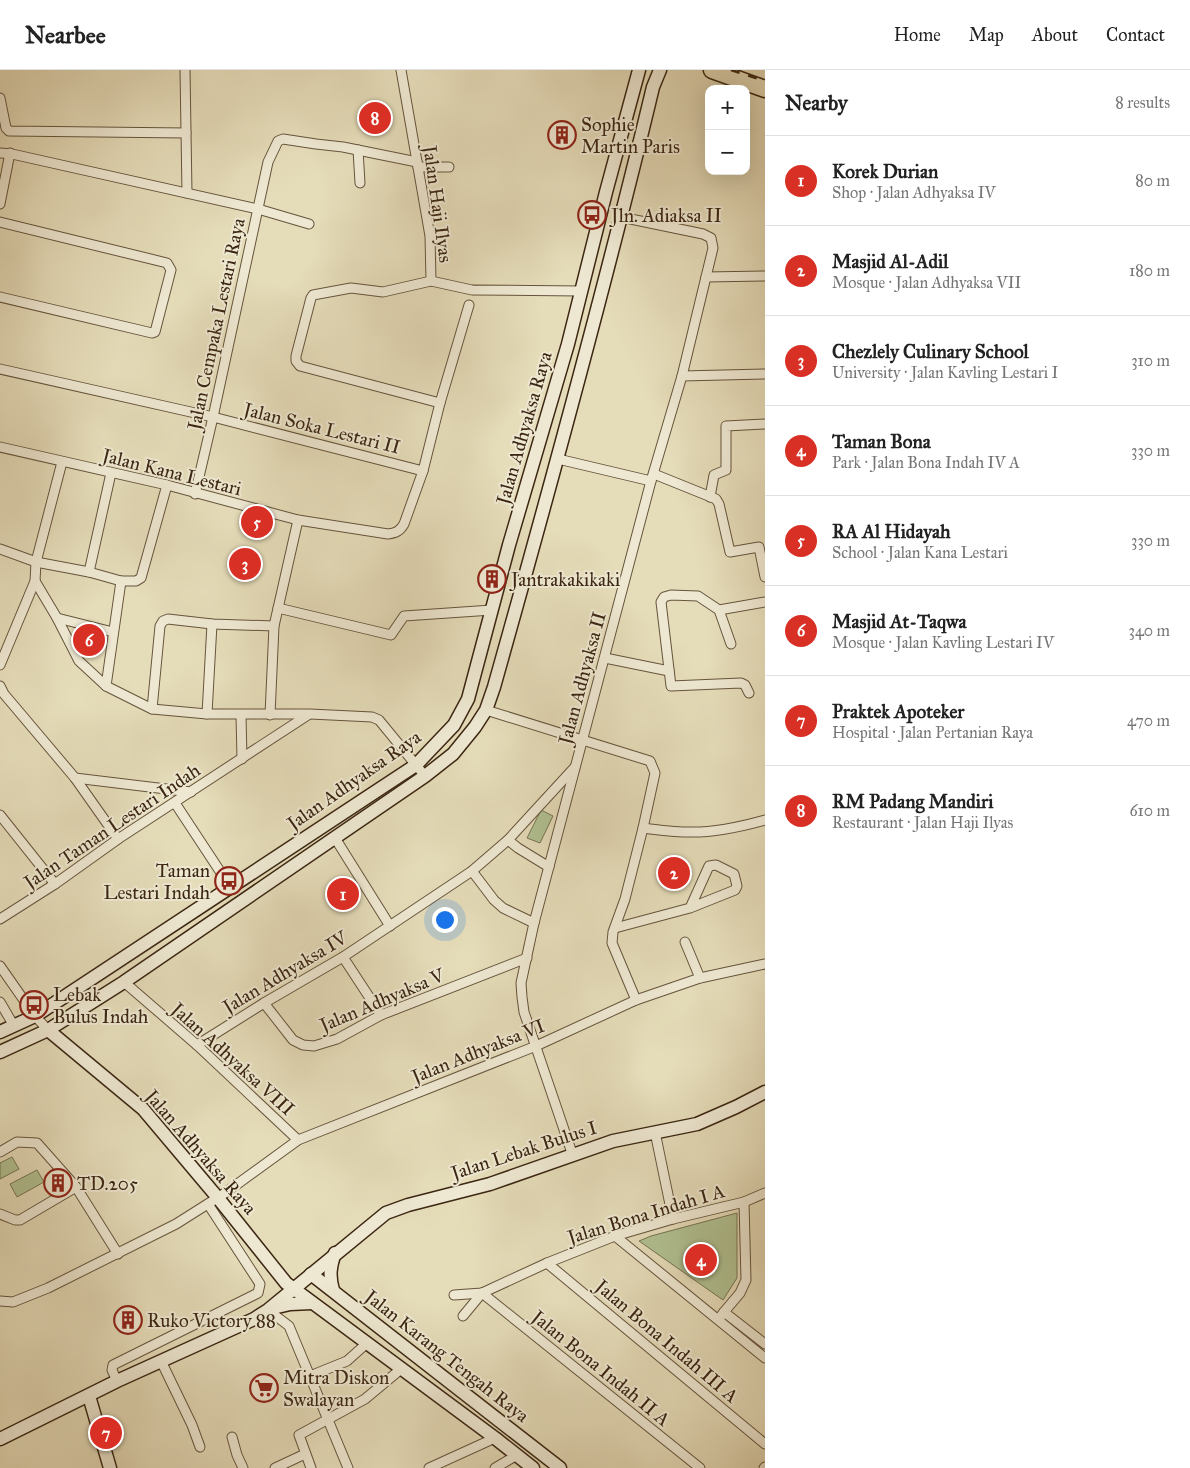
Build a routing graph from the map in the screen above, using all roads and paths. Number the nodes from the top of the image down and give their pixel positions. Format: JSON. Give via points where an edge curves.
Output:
{"nodes":[{"id":1,"x":185,"y":70,"type":"edge"},
{"id":2,"x":401,"y":70,"type":"edge"},
{"id":3,"x":639,"y":70,"type":"edge"},
{"id":4,"x":660,"y":70,"type":"edge"},
{"id":5,"x":712,"y":70,"type":"edge"},
{"id":6,"x":765,"y":89,"type":"edge"},
{"id":7,"x":0,"y":98,"type":"edge"},
{"id":8,"x":186,"y":133,"type":"junction"},
{"id":9,"x":358,"y":150,"type":"junction"},
{"id":10,"x":0,"y":153,"type":"edge"},
{"id":11,"x":11,"y":154,"type":"junction"},
{"id":12,"x":417,"y":165,"type":"junction"},
{"id":13,"x":449,"y":167,"type":"dead end"},
{"id":14,"x":360,"y":184,"type":"dead end"},
{"id":15,"x":187,"y":193,"type":"junction"},
{"id":16,"x":0,"y":204,"type":"edge"},
{"id":17,"x":258,"y":209,"type":"junction"},
{"id":18,"x":621,"y":217,"type":"junction"},
{"id":19,"x":0,"y":222,"type":"edge"},
{"id":20,"x":309,"y":224,"type":"dead end"},
{"id":21,"x":765,"y":276,"type":"edge"},
{"id":22,"x":706,"y":277,"type":"junction"},
{"id":23,"x":431,"y":281,"type":"junction"},
{"id":24,"x":581,"y":291,"type":"junction"},
{"id":25,"x":0,"y":297,"type":"edge"},
{"id":26,"x":468,"y":305,"type":"dead end"},
{"id":27,"x":0,"y":369,"type":"edge"},
{"id":28,"x":765,"y":374,"type":"edge"},
{"id":29,"x":682,"y":376,"type":"junction"},
{"id":30,"x":440,"y":403,"type":"junction"},
{"id":31,"x":213,"y":417,"type":"junction"},
{"id":32,"x":765,"y":424,"type":"edge"},
{"id":33,"x":0,"y":447,"type":"edge"},
{"id":34,"x":558,"y":459,"type":"junction"},
{"id":35,"x":62,"y":462,"type":"junction"},
{"id":36,"x":423,"y":471,"type":"junction"},
{"id":37,"x":111,"y":473,"type":"junction"},
{"id":38,"x":652,"y":478,"type":"junction"},
{"id":39,"x":167,"y":485,"type":"junction"},
{"id":40,"x":195,"y":494,"type":"junction"},
{"id":41,"x":713,"y":498,"type":"junction"},
{"id":42,"x":298,"y":520,"type":"junction"},
{"id":43,"x":510,"y":545,"type":"junction"},
{"id":44,"x":0,"y":549,"type":"edge"},
{"id":45,"x":532,"y":552,"type":"junction"},
{"id":46,"x":36,"y":562,"type":"junction"},
{"id":47,"x":89,"y":572,"type":"junction"},
{"id":48,"x":765,"y":577,"type":"edge"},
{"id":49,"x":35,"y":581,"type":"junction"},
{"id":50,"x":121,"y":581,"type":"junction"},
{"id":51,"x":765,"y":602,"type":"edge"},
{"id":52,"x":278,"y":608,"type":"junction"},
{"id":53,"x":492,"y":610,"type":"junction"},
{"id":54,"x":719,"y":610,"type":"junction"},
{"id":55,"x":57,"y":618,"type":"junction"},
{"id":56,"x":212,"y":624,"type":"junction"},
{"id":57,"x":274,"y":626,"type":"junction"},
{"id":58,"x":113,"y":632,"type":"junction"},
{"id":59,"x":730,"y":644,"type":"dead end"},
{"id":60,"x":605,"y":658,"type":"junction"},
{"id":61,"x":0,"y":665,"type":"edge"},
{"id":62,"x":669,"y":671,"type":"junction"},
{"id":63,"x":0,"y":686,"type":"edge"},
{"id":64,"x":106,"y":686,"type":"junction"},
{"id":65,"x":749,"y":693,"type":"dead end"},
{"id":66,"x":152,"y":709,"type":"junction"},
{"id":67,"x":486,"y":710,"type":"junction"},
{"id":68,"x":207,"y":714,"type":"junction"},
{"id":69,"x":310,"y":714,"type":"junction"},
{"id":70,"x":241,"y":715,"type":"junction"},
{"id":71,"x":270,"y":715,"type":"junction"},
{"id":72,"x":582,"y":740,"type":"junction"},
{"id":73,"x":242,"y":758,"type":"junction"},
{"id":74,"x":416,"y":765,"type":"junction"},
{"id":75,"x":575,"y":766,"type":"junction"},
{"id":76,"x":425,"y":776,"type":"junction"},
{"id":77,"x":75,"y":778,"type":"junction"},
{"id":78,"x":191,"y":792,"type":"junction"},
{"id":79,"x":175,"y":803,"type":"junction"},
{"id":80,"x":0,"y":815,"type":"edge"},
{"id":81,"x":765,"y":820,"type":"edge"},
{"id":82,"x":643,"y":828,"type":"junction"},
{"id":83,"x":335,"y":838,"type":"junction"},
{"id":84,"x":118,"y":839,"type":"junction"},
{"id":85,"x":508,"y":840,"type":"junction"},
{"id":86,"x":549,"y":867,"type":"junction"},
{"id":87,"x":472,"y":871,"type":"junction"},
{"id":88,"x":56,"y":884,"type":"junction"},
{"id":89,"x":231,"y":888,"type":"junction"},
{"id":90,"x":690,"y":908,"type":"junction"},
{"id":91,"x":0,"y":919,"type":"edge"},
{"id":92,"x":534,"y":923,"type":"junction"},
{"id":93,"x":390,"y":926,"type":"junction"},
{"id":94,"x":615,"y":928,"type":"junction"},
{"id":95,"x":686,"y":942,"type":"dead end"},
{"id":96,"x":343,"y":957,"type":"junction"},
{"id":97,"x":527,"y":958,"type":"junction"},
{"id":98,"x":765,"y":964,"type":"edge"},
{"id":99,"x":0,"y":966,"type":"edge"},
{"id":100,"x":700,"y":978,"type":"junction"},
{"id":101,"x":124,"y":982,"type":"junction"},
{"id":102,"x":636,"y":1000,"type":"junction"},
{"id":103,"x":0,"y":1002,"type":"edge"},
{"id":104,"x":264,"y":1003,"type":"junction"},
{"id":105,"x":381,"y":1015,"type":"junction"},
{"id":106,"x":35,"y":1016,"type":"junction"},
{"id":107,"x":14,"y":1026,"type":"junction"},
{"id":108,"x":48,"y":1030,"type":"junction"},
{"id":109,"x":0,"y":1032,"type":"edge"},
{"id":110,"x":197,"y":1046,"type":"junction"},
{"id":111,"x":536,"y":1046,"type":"junction"},
{"id":112,"x":0,"y":1052,"type":"edge"},
{"id":113,"x":765,"y":1092,"type":"edge"},
{"id":114,"x":655,"y":1132,"type":"junction"},
{"id":115,"x":298,"y":1140,"type":"junction"},
{"id":116,"x":0,"y":1152,"type":"edge"},
{"id":117,"x":573,"y":1156,"type":"junction"},
{"id":118,"x":76,"y":1187,"type":"junction"},
{"id":119,"x":765,"y":1193,"type":"edge"},
{"id":120,"x":213,"y":1201,"type":"junction"},
{"id":121,"x":744,"y":1202,"type":"junction"},
{"id":122,"x":0,"y":1214,"type":"edge"},
{"id":123,"x":673,"y":1219,"type":"junction"},
{"id":124,"x":616,"y":1236,"type":"junction"},
{"id":125,"x":335,"y":1253,"type":"junction"},
{"id":126,"x":118,"y":1254,"type":"junction"},
{"id":127,"x":547,"y":1263,"type":"junction"},
{"id":128,"x":311,"y":1274,"type":"junction"},
{"id":129,"x":280,"y":1277,"type":"junction"},
{"id":130,"x":293,"y":1288,"type":"junction"},
{"id":131,"x":333,"y":1290,"type":"junction"},
{"id":132,"x":482,"y":1293,"type":"junction"},
{"id":133,"x":281,"y":1298,"type":"junction"},
{"id":134,"x":0,"y":1301,"type":"edge"},
{"id":135,"x":312,"y":1303,"type":"junction"},
{"id":136,"x":471,"y":1306,"type":"junction"},
{"id":137,"x":268,"y":1309,"type":"junction"},
{"id":138,"x":724,"y":1312,"type":"junction"},
{"id":139,"x":463,"y":1316,"type":"dead end"},
{"id":140,"x":718,"y":1320,"type":"junction"},
{"id":141,"x":366,"y":1344,"type":"junction"},
{"id":142,"x":765,"y":1344,"type":"edge"},
{"id":143,"x":765,"y":1358,"type":"edge"},
{"id":144,"x":161,"y":1361,"type":"junction"},
{"id":145,"x":401,"y":1369,"type":"junction"},
{"id":146,"x":310,"y":1376,"type":"junction"},
{"id":147,"x":118,"y":1381,"type":"junction"},
{"id":148,"x":89,"y":1396,"type":"junction"},
{"id":149,"x":328,"y":1420,"type":"junction"},
{"id":150,"x":232,"y":1437,"type":"dead end"},
{"id":151,"x":495,"y":1438,"type":"junction"},
{"id":152,"x":0,"y":1439,"type":"edge"},
{"id":153,"x":765,"y":1444,"type":"edge"},
{"id":154,"x":200,"y":1447,"type":"dead end"},
{"id":155,"x":305,"y":1454,"type":"junction"},
{"id":156,"x":517,"y":1455,"type":"junction"},
{"id":157,"x":110,"y":1468,"type":"edge"},
{"id":158,"x":243,"y":1468,"type":"edge"},
{"id":159,"x":274,"y":1468,"type":"edge"},
{"id":160,"x":311,"y":1468,"type":"edge"},
{"id":161,"x":348,"y":1468,"type":"edge"},
{"id":162,"x":429,"y":1468,"type":"edge"},
{"id":163,"x":495,"y":1468,"type":"edge"},
{"id":164,"x":533,"y":1468,"type":"edge"},
{"id":165,"x":560,"y":1468,"type":"edge"},
{"id":166,"x":700,"y":1468,"type":"edge"}],
"edges":[{"from":1,"to":8,"type":"street"},
{"from":2,"to":12,"type":"street","name":"Jalan Haji Ilyas"},
{"from":3,"to":24,"type":"main road","name":"Jalan Adhyaksa Raya"},
{"from":4,"to":18,"type":"main road","name":"Jalan Adhyaksa Raya"},
{"from":5,"to":6,"type":"highway"},
{"from":7,"to":8,"type":"street","via":[[9,132]]},
{"from":8,"to":15,"type":"street"},
{"from":9,"to":12,"type":"street"},
{"from":9,"to":14,"type":"street"},
{"from":9,"to":17,"type":"street","name":"Jalan Cempaka Lestari Raya","via":[[283,139],[278,141],[268,162]]},
{"from":10,"to":11,"type":"street"},
{"from":11,"to":15,"type":"street"},
{"from":11,"to":16,"type":"street"},
{"from":12,"to":13,"type":"street"},
{"from":12,"to":23,"type":"street","name":"Jalan Haji Ilyas","via":[[430,236]]},
{"from":15,"to":17,"type":"street"},
{"from":17,"to":20,"type":"street"},
{"from":17,"to":31,"type":"street","name":"Jalan Cempaka Lestari Raya"},
{"from":18,"to":22,"type":"street","name":"Jalan Adhyaksa II","via":[[711,238],[713,248]]},
{"from":18,"to":34,"type":"main road","name":"Jalan Adhyaksa Raya"},
{"from":19,"to":25,"type":"street","via":[[167,263],[170,270],[155,332],[152,333]]},
{"from":21,"to":22,"type":"street"},
{"from":22,"to":29,"type":"street","name":"Jalan Adhyaksa II"},
{"from":23,"to":24,"type":"street","name":"Jalan Haji Ilyas","via":[[472,290]]},
{"from":23,"to":30,"type":"street","via":[[383,292],[351,288],[313,295],[296,361],[300,366]]},
{"from":24,"to":43,"type":"main road","name":"Jalan Adhyaksa Raya"},
{"from":26,"to":30,"type":"street"},
{"from":27,"to":31,"type":"street","name":"Jalan Soka Lestari II"},
{"from":28,"to":29,"type":"street"},
{"from":29,"to":38,"type":"street","name":"Jalan Adhyaksa II"},
{"from":30,"to":36,"type":"street"},
{"from":31,"to":36,"type":"street","name":"Jalan Soka Lestari II"},
{"from":31,"to":40,"type":"street","name":"Jalan Cempaka Lestari Raya"},
{"from":32,"to":41,"type":"street","via":[[726,426],[726,470],[714,476]]},
{"from":33,"to":35,"type":"street","name":"Jalan Kana Lestari"},
{"from":34,"to":38,"type":"street"},
{"from":34,"to":45,"type":"main road","name":"Jalan Adhyaksa Raya"},
{"from":35,"to":37,"type":"street","name":"Jalan Kana Lestari"},
{"from":35,"to":46,"type":"street"},
{"from":36,"to":42,"type":"street","name":"Jalan Kana Lestari","via":[[404,524],[395,533]]},
{"from":37,"to":39,"type":"street","name":"Jalan Kana Lestari"},
{"from":37,"to":47,"type":"street"},
{"from":38,"to":41,"type":"street"},
{"from":38,"to":60,"type":"street","name":"Jalan Adhyaksa II"},
{"from":39,"to":40,"type":"street","name":"Jalan Kana Lestari"},
{"from":39,"to":50,"type":"street","via":[[142,578]]},
{"from":40,"to":42,"type":"street","name":"Jalan Kana Lestari"},
{"from":41,"to":48,"type":"street","via":[[719,504],[730,552],[759,547]]},
{"from":42,"to":52,"type":"street"},
{"from":43,"to":45,"type":"main road"},
{"from":43,"to":53,"type":"main road","name":"Jalan Adhyaksa Raya"},
{"from":44,"to":46,"type":"street"},
{"from":45,"to":67,"type":"main road","name":"Jalan Adhyaksa Raya"},
{"from":46,"to":47,"type":"street"},
{"from":46,"to":49,"type":"street"},
{"from":47,"to":50,"type":"street"},
{"from":49,"to":55,"type":"street"},
{"from":49,"to":61,"type":"street"},
{"from":50,"to":58,"type":"street"},
{"from":51,"to":54,"type":"street"},
{"from":52,"to":53,"type":"street","via":[[391,635],[404,616]]},
{"from":52,"to":57,"type":"street"},
{"from":53,"to":74,"type":"main road","name":"Jalan Adhyaksa Raya","via":[[468,700],[454,725]]},
{"from":54,"to":59,"type":"street"},
{"from":54,"to":62,"type":"street","via":[[698,596],[664,597],[661,602]]},
{"from":55,"to":58,"type":"street"},
{"from":55,"to":64,"type":"street","via":[[79,661]]},
{"from":56,"to":57,"type":"street"},
{"from":56,"to":66,"type":"street","via":[[163,621]]},
{"from":56,"to":68,"type":"street"},
{"from":57,"to":71,"type":"street"},
{"from":58,"to":64,"type":"street"},
{"from":60,"to":62,"type":"street"},
{"from":60,"to":72,"type":"street","name":"Jalan Adhyaksa II"},
{"from":62,"to":65,"type":"street","via":[[673,686],[741,683]]},
{"from":63,"to":77,"type":"street"},
{"from":64,"to":66,"type":"street"},
{"from":66,"to":68,"type":"street"},
{"from":67,"to":72,"type":"street"},
{"from":67,"to":76,"type":"main road","name":"Jalan Adhyaksa Raya","via":[[453,754]]},
{"from":68,"to":70,"type":"street"},
{"from":69,"to":71,"type":"street"},
{"from":69,"to":73,"type":"street","name":"Jalan Taman Lestari Indah"},
{"from":69,"to":74,"type":"street","via":[[379,720]]},
{"from":70,"to":71,"type":"street"},
{"from":70,"to":73,"type":"street"},
{"from":72,"to":75,"type":"street","name":"Jalan Adhyaksa II"},
{"from":72,"to":82,"type":"street","via":[[650,760],[655,773]]},
{"from":73,"to":78,"type":"street","name":"Jalan Taman Lestari Indah"},
{"from":74,"to":76,"type":"street"},
{"from":74,"to":89,"type":"main road","name":"Jalan Adhyaksa Raya"},
{"from":75,"to":85,"type":"street","name":"Jalan Adhyaksa IV"},
{"from":75,"to":86,"type":"street","name":"Jalan Adhyaksa II"},
{"from":76,"to":83,"type":"main road","name":"Jalan Adhyaksa Raya"},
{"from":77,"to":78,"type":"street"},
{"from":77,"to":84,"type":"street"},
{"from":78,"to":79,"type":"street","name":"Jalan Taman Lestari Indah"},
{"from":79,"to":84,"type":"street","name":"Jalan Taman Lestari Indah"},
{"from":79,"to":89,"type":"street"},
{"from":80,"to":88,"type":"street"},
{"from":81,"to":82,"type":"street","via":[[711,831]]},
{"from":82,"to":94,"type":"street"},
{"from":83,"to":93,"type":"street"},
{"from":83,"to":101,"type":"main road","name":"Jalan Adhyaksa Raya"},
{"from":84,"to":88,"type":"street","name":"Jalan Taman Lestari Indah"},
{"from":85,"to":86,"type":"street"},
{"from":85,"to":87,"type":"street","name":"Jalan Adhyaksa IV"},
{"from":86,"to":92,"type":"street","name":"Jalan Adhyaksa II"},
{"from":87,"to":92,"type":"street","via":[[503,908]]},
{"from":87,"to":93,"type":"street","name":"Jalan Adhyaksa IV"},
{"from":88,"to":91,"type":"street","name":"Jalan Taman Lestari Indah"},
{"from":89,"to":106,"type":"main road","name":"Jalan Adhyaksa Raya"},
{"from":90,"to":90,"type":"street","via":[[735,890],[734,874],[716,865],[709,866]]},
{"from":90,"to":94,"type":"street"},
{"from":92,"to":97,"type":"street","name":"Jalan Adhyaksa II"},
{"from":93,"to":96,"type":"street","name":"Jalan Adhyaksa IV"},
{"from":94,"to":102,"type":"street","via":[[612,943]]},
{"from":95,"to":100,"type":"street"},
{"from":96,"to":104,"type":"street","name":"Jalan Adhyaksa IV"},
{"from":96,"to":105,"type":"street"},
{"from":97,"to":105,"type":"street","name":"Jalan Adhyaksa V"},
{"from":97,"to":111,"type":"street","name":"Jalan Adhyaksa II","via":[[521,983],[522,997]]},
{"from":98,"to":100,"type":"street","name":"Jalan Adhyaksa VI"},
{"from":99,"to":106,"type":"street"},
{"from":100,"to":102,"type":"street","name":"Jalan Adhyaksa VI"},
{"from":101,"to":108,"type":"main road","name":"Jalan Adhyaksa Raya"},
{"from":101,"to":110,"type":"street","name":"Jalan Adhyaksa VIII"},
{"from":102,"to":111,"type":"street","name":"Jalan Adhyaksa VI"},
{"from":103,"to":107,"type":"street"},
{"from":104,"to":105,"type":"street","name":"Jalan Adhyaksa V","via":[[293,1040],[303,1045],[314,1046],[337,1038]]},
{"from":104,"to":110,"type":"street","name":"Jalan Adhyaksa IV"},
{"from":106,"to":107,"type":"main road","name":"Jalan Adhyaksa Raya"},
{"from":106,"to":108,"type":"street"},
{"from":107,"to":109,"type":"main road","name":"Jalan Adhyaksa Raya"},
{"from":108,"to":112,"type":"main road","name":"Jalan Adhyaksa Raya"},
{"from":108,"to":120,"type":"main road","name":"Jalan Adhyaksa Raya","via":[[143,1109]]},
{"from":110,"to":115,"type":"street","name":"Jalan Adhyaksa VIII"},
{"from":111,"to":115,"type":"street","name":"Jalan Adhyaksa VI"},
{"from":111,"to":117,"type":"street","name":"Jalan Adhyaksa II"},
{"from":113,"to":114,"type":"main road","name":"Jalan Lebak Bulus I","via":[[697,1124]]},
{"from":114,"to":117,"type":"main road","name":"Jalan Lebak Bulus I","via":[[613,1141]]},
{"from":114,"to":123,"type":"street"},
{"from":115,"to":120,"type":"street","name":"Jalan Adhyaksa VI"},
{"from":116,"to":118,"type":"street","via":[[17,1142],[38,1143]]},
{"from":117,"to":125,"type":"main road","name":"Jalan Lebak Bulus I","via":[[490,1184],[386,1213]]},
{"from":118,"to":122,"type":"street","via":[[20,1220]]},
{"from":118,"to":126,"type":"street"},
{"from":119,"to":121,"type":"street","name":"Jalan Bona Indah I A"},
{"from":120,"to":126,"type":"street","name":"Jalan Adhyaksa VI"},
{"from":120,"to":129,"type":"main road","name":"Jalan Adhyaksa Raya"},
{"from":120,"to":147,"type":"street","via":[[260,1284],[258,1293],[112,1365]]},
{"from":121,"to":123,"type":"street","name":"Jalan Bona Indah I A"},
{"from":121,"to":138,"type":"street","via":[[746,1280]]},
{"from":123,"to":124,"type":"street","name":"Jalan Bona Indah I A"},
{"from":124,"to":127,"type":"street","name":"Jalan Bona Indah I A"},
{"from":124,"to":140,"type":"street"},
{"from":125,"to":128,"type":"main road","name":"Jalan Lebak Bulus I"},
{"from":125,"to":131,"type":"main road","via":[[330,1265]]},
{"from":126,"to":134,"type":"street","name":"Jalan Adhyaksa VI","via":[[13,1302]]},
{"from":127,"to":132,"type":"street","name":"Jalan Bona Indah I A"},
{"from":127,"to":153,"type":"street","name":"Jalan Bona Indah III A"},
{"from":128,"to":130,"type":"main road","name":"Jalan Lebak Bulus I"},
{"from":128,"to":131,"type":"main road","name":"Jalan Karang Tengah Raya"},
{"from":129,"to":130,"type":"main road","name":"Jalan Adhyaksa Raya"},
{"from":129,"to":133,"type":"main road"},
{"from":130,"to":133,"type":"main road","name":"Jalan Lebak Bulus I"},
{"from":130,"to":135,"type":"main road","name":"Jalan Karang Tengah Raya"},
{"from":131,"to":165,"type":"main road","name":"Jalan Karang Tengah Raya"},
{"from":132,"to":136,"type":"street","name":"Jalan Bona Indah I A"},
{"from":132,"to":136,"type":"street","name":"Jalan Bona Indah I A","via":[[459,1295]]},
{"from":132,"to":166,"type":"street","name":"Jalan Bona Indah II A"},
{"from":133,"to":137,"type":"main road","name":"Jalan Lebak Bulus I"},
{"from":135,"to":137,"type":"main road"},
{"from":135,"to":141,"type":"main road","name":"Jalan Karang Tengah Raya"},
{"from":136,"to":139,"type":"street","name":"Jalan Bona Indah I A"},
{"from":137,"to":144,"type":"main road","via":[[254,1319]]},
{"from":137,"to":146,"type":"street","via":[[289,1326]]},
{"from":138,"to":140,"type":"street"},
{"from":138,"to":142,"type":"street"},
{"from":140,"to":143,"type":"street"},
{"from":141,"to":145,"type":"main road","name":"Jalan Karang Tengah Raya"},
{"from":141,"to":146,"type":"street","via":[[347,1361]]},
{"from":144,"to":147,"type":"main road"},
{"from":144,"to":154,"type":"street"},
{"from":145,"to":149,"type":"street","via":[[365,1399]]},
{"from":145,"to":151,"type":"main road","name":"Jalan Karang Tengah Raya"},
{"from":146,"to":149,"type":"street"},
{"from":147,"to":148,"type":"main road"},
{"from":148,"to":152,"type":"main road"},
{"from":148,"to":157,"type":"main road"},
{"from":149,"to":155,"type":"street","via":[[299,1435]]},
{"from":149,"to":161,"type":"street"},
{"from":150,"to":158,"type":"street"},
{"from":151,"to":156,"type":"main road","name":"Jalan Karang Tengah Raya"},
{"from":151,"to":162,"type":"street"},
{"from":155,"to":159,"type":"street"},
{"from":155,"to":160,"type":"street"},
{"from":156,"to":163,"type":"street"},
{"from":156,"to":164,"type":"main road","name":"Jalan Karang Tengah Raya"}]}
